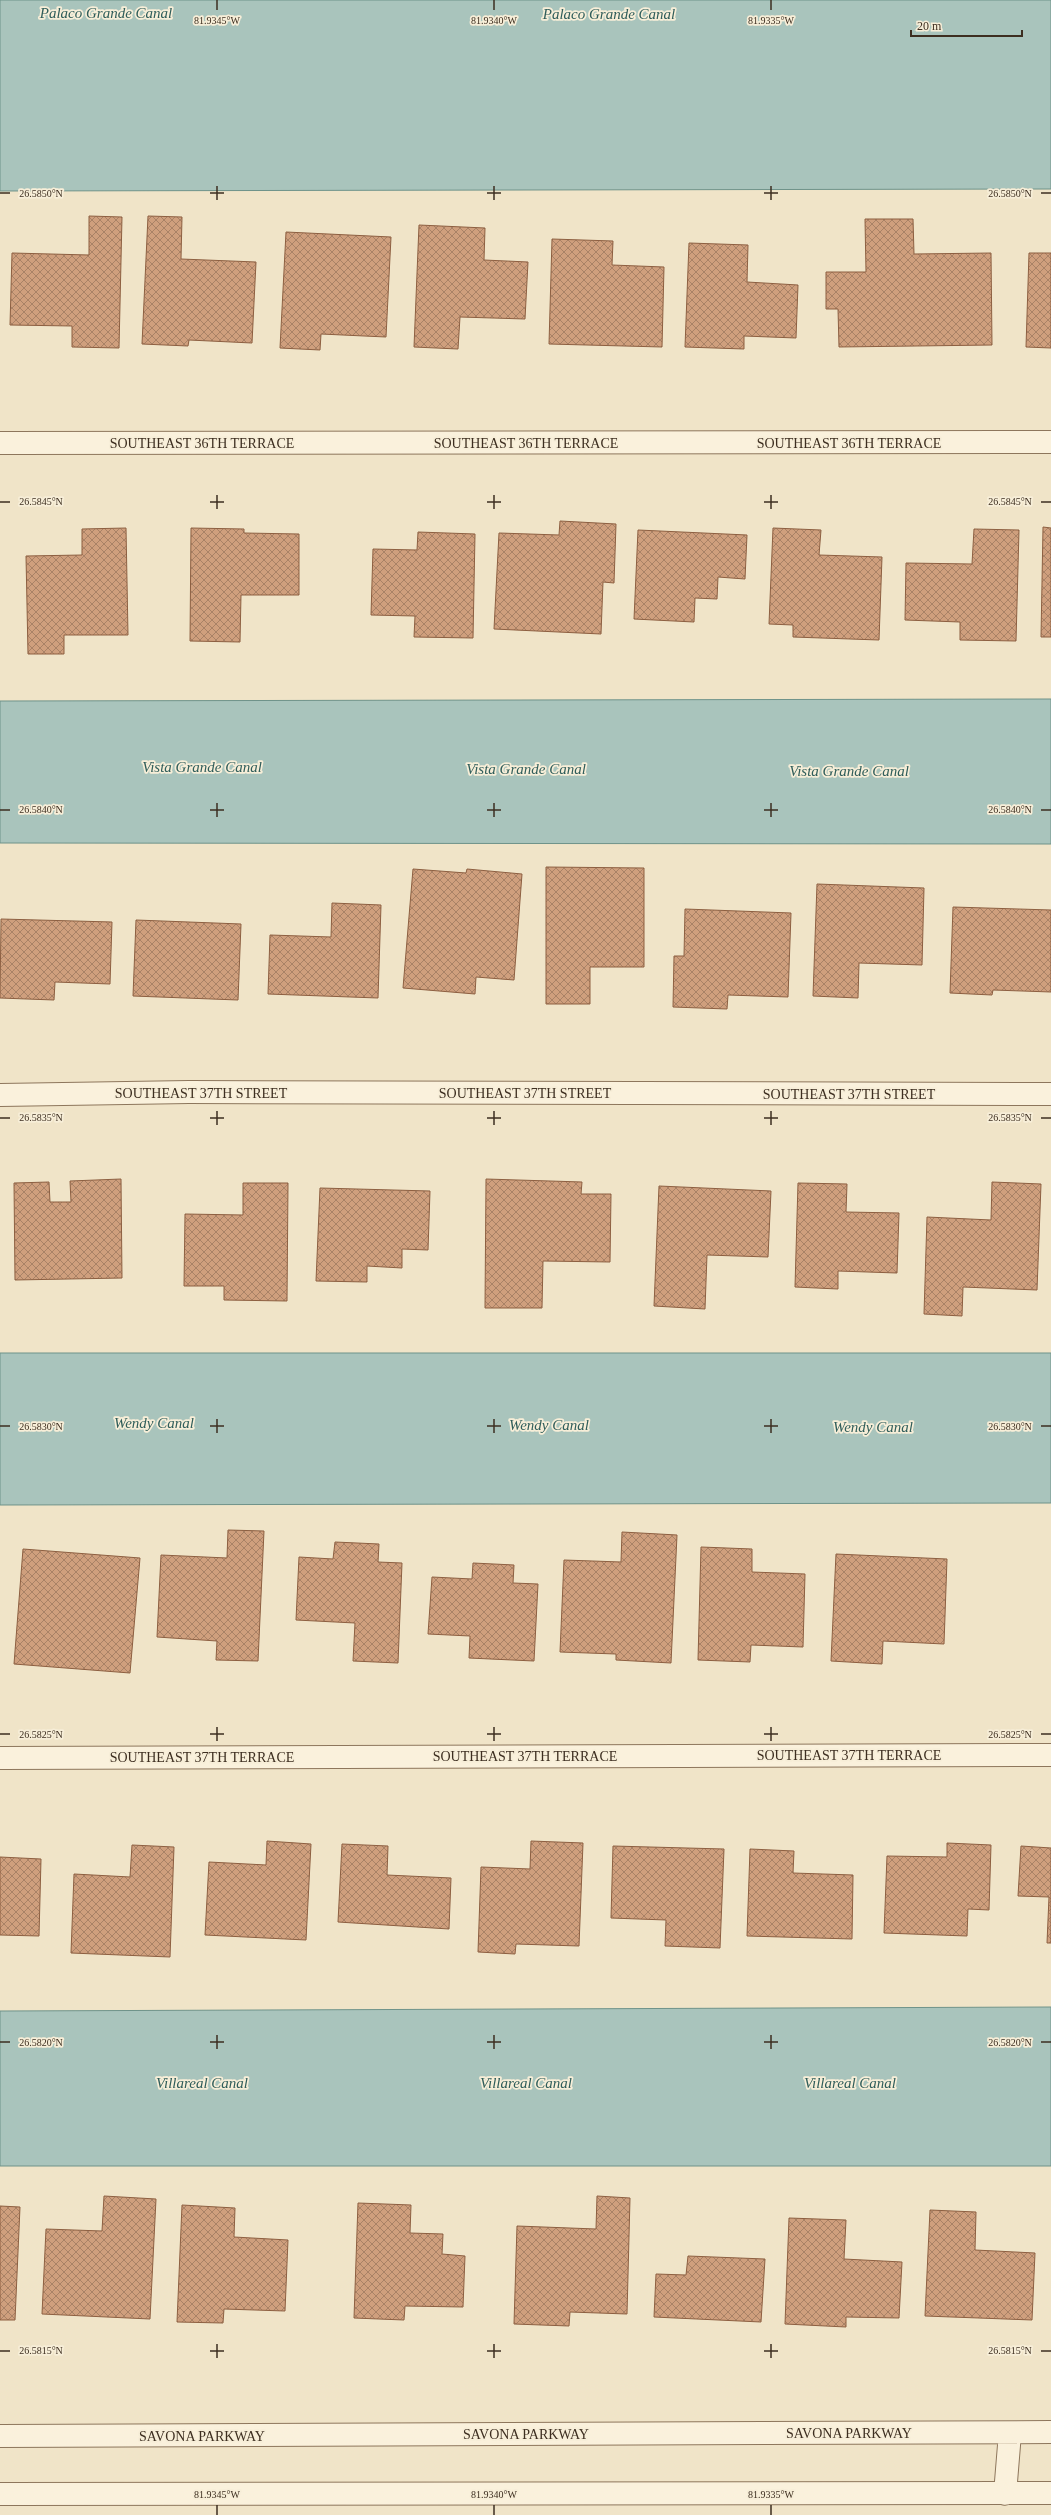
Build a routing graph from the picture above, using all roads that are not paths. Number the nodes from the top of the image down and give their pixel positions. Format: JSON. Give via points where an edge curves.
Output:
{"nodes":[{"id":1,"x":1051,"y":442,"type":"edge"},
{"id":2,"x":0,"y":443,"type":"edge"},
{"id":3,"x":1051,"y":1094,"type":"edge"},
{"id":4,"x":0,"y":1095,"type":"edge"},
{"id":5,"x":1051,"y":1755,"type":"edge"},
{"id":6,"x":0,"y":1758,"type":"edge"},
{"id":7,"x":1010,"y":2432,"type":"junction"},
{"id":8,"x":1051,"y":2432,"type":"edge"},
{"id":9,"x":0,"y":2436,"type":"edge"},
{"id":10,"x":0,"y":2494,"type":"edge"},
{"id":11,"x":1005,"y":2494,"type":"junction"},
{"id":12,"x":1051,"y":2494,"type":"edge"}],
"edges":[{"from":1,"to":2,"type":"street","name":"SOUTHEAST 36TH TERRACE"},
{"from":3,"to":4,"type":"street","name":"SOUTHEAST 37TH STREET","via":[[189,1092]]},
{"from":5,"to":6,"type":"street","name":"SOUTHEAST 37TH TERRACE"},
{"from":7,"to":8,"type":"street","name":"SAVONA PARKWAY"},
{"from":7,"to":9,"type":"street","name":"SAVONA PARKWAY"},
{"from":7,"to":11,"type":"street"},
{"from":10,"to":11,"type":"street"},
{"from":11,"to":12,"type":"street"}]}
